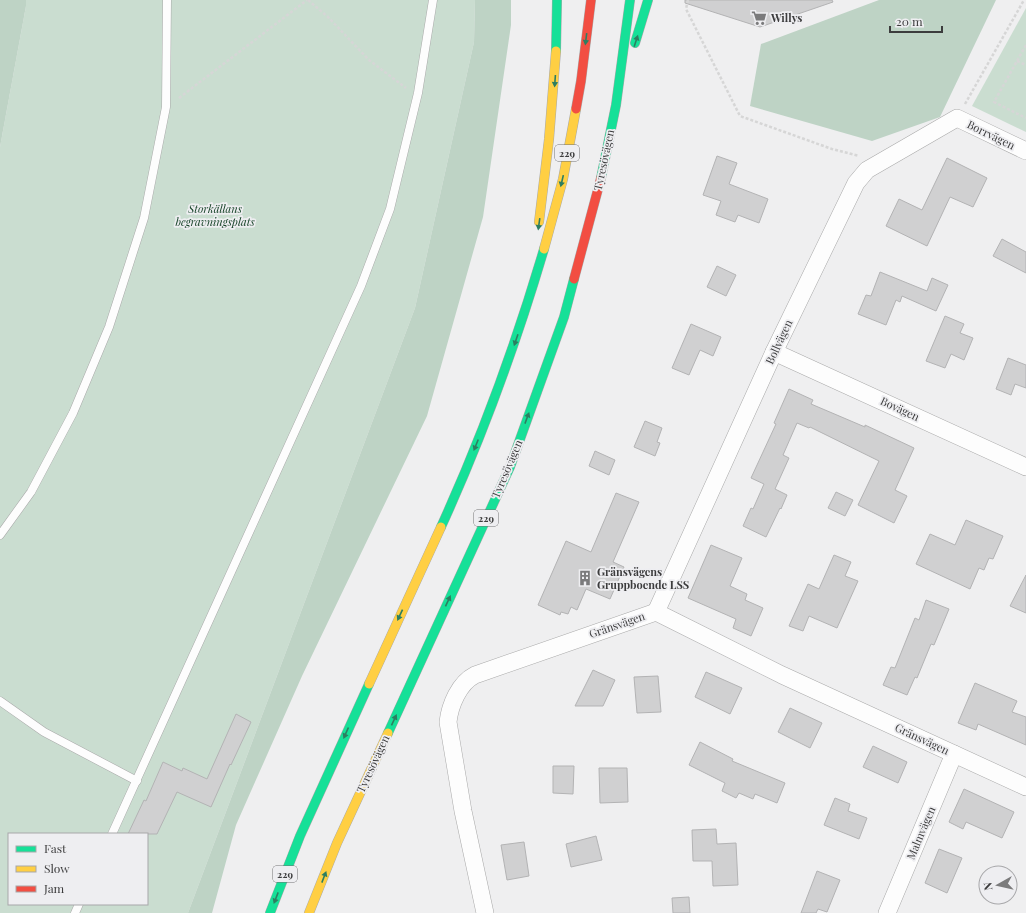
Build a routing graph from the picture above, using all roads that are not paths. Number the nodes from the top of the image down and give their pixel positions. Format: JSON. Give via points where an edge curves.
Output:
{"nodes":[{"id":1,"x":167,"y":0,"type":"edge"},
{"id":2,"x":432,"y":0,"type":"edge"},
{"id":3,"x":557,"y":0,"type":"edge"},
{"id":4,"x":591,"y":0,"type":"edge"},
{"id":5,"x":630,"y":0,"type":"edge"},
{"id":6,"x":648,"y":0,"type":"edge"},
{"id":7,"x":616,"y":105,"type":"junction"},
{"id":8,"x":957,"y":118,"type":"joint"},
{"id":9,"x":1026,"y":151,"type":"edge"},
{"id":10,"x":528,"y":303,"type":"junction"},
{"id":11,"x":774,"y":352,"type":"junction"},
{"id":12,"x":1026,"y":467,"type":"edge"},
{"id":13,"x":0,"y":535,"type":"edge"},
{"id":14,"x":656,"y":612,"type":"junction"},
{"id":15,"x":0,"y":701,"type":"edge"},
{"id":16,"x":954,"y":754,"type":"junction"},
{"id":17,"x":137,"y":781,"type":"junction"},
{"id":18,"x":1026,"y":787,"type":"edge"},
{"id":19,"x":112,"y":833,"type":"edge"},
{"id":20,"x":270,"y":913,"type":"edge"},
{"id":21,"x":309,"y":913,"type":"edge"},
{"id":22,"x":485,"y":913,"type":"edge"},
{"id":23,"x":887,"y":913,"type":"edge"}],
"edges":[{"from":1,"to":13,"type":"lane","via":[[166,107],[144,218],[109,328],[73,413],[31,492]]},
{"from":2,"to":17,"type":"lane","via":[[418,93],[390,209],[361,286]]},
{"from":3,"to":10,"type":"highway","one_way":true,"via":[[558,41],[549,150]]},
{"from":4,"to":10,"type":"highway","number":"229","one_way":true,"via":[[581,81],[563,179]]},
{"from":5,"to":7,"type":"highway","name":"Tyresövägen","number":"229"},
{"from":7,"to":6,"type":"highway","one_way":true},
{"from":21,"to":7,"type":"highway","name":"Tyresövägen","number":"229","one_way":true,"via":[[337,843],[510,467],[564,317],[590,225]]},
{"from":8,"to":9,"type":"street","name":"Borrvägen"},
{"from":8,"to":11,"type":"street","name":"Bollvägen","via":[[867,170],[856,183]]},
{"from":10,"to":20,"type":"highway","number":"229","one_way":true,"via":[[490,409],[450,507],[300,836]]},
{"from":11,"to":12,"type":"street","name":"Bovägen"},
{"from":11,"to":14,"type":"street","name":"Bollvägen"},
{"from":14,"to":16,"type":"street","name":"Gränsvägen","via":[[782,675]]},
{"from":14,"to":22,"type":"street","name":"Gränsvägen","via":[[475,675],[468,678],[455,698],[448,722],[463,811]]},
{"from":15,"to":17,"type":"lane","via":[[44,732]]},
{"from":16,"to":18,"type":"street","name":"Gränsvägen"},
{"from":16,"to":23,"type":"street","name":"Malmvägen"},
{"from":17,"to":19,"type":"lane"}]}
